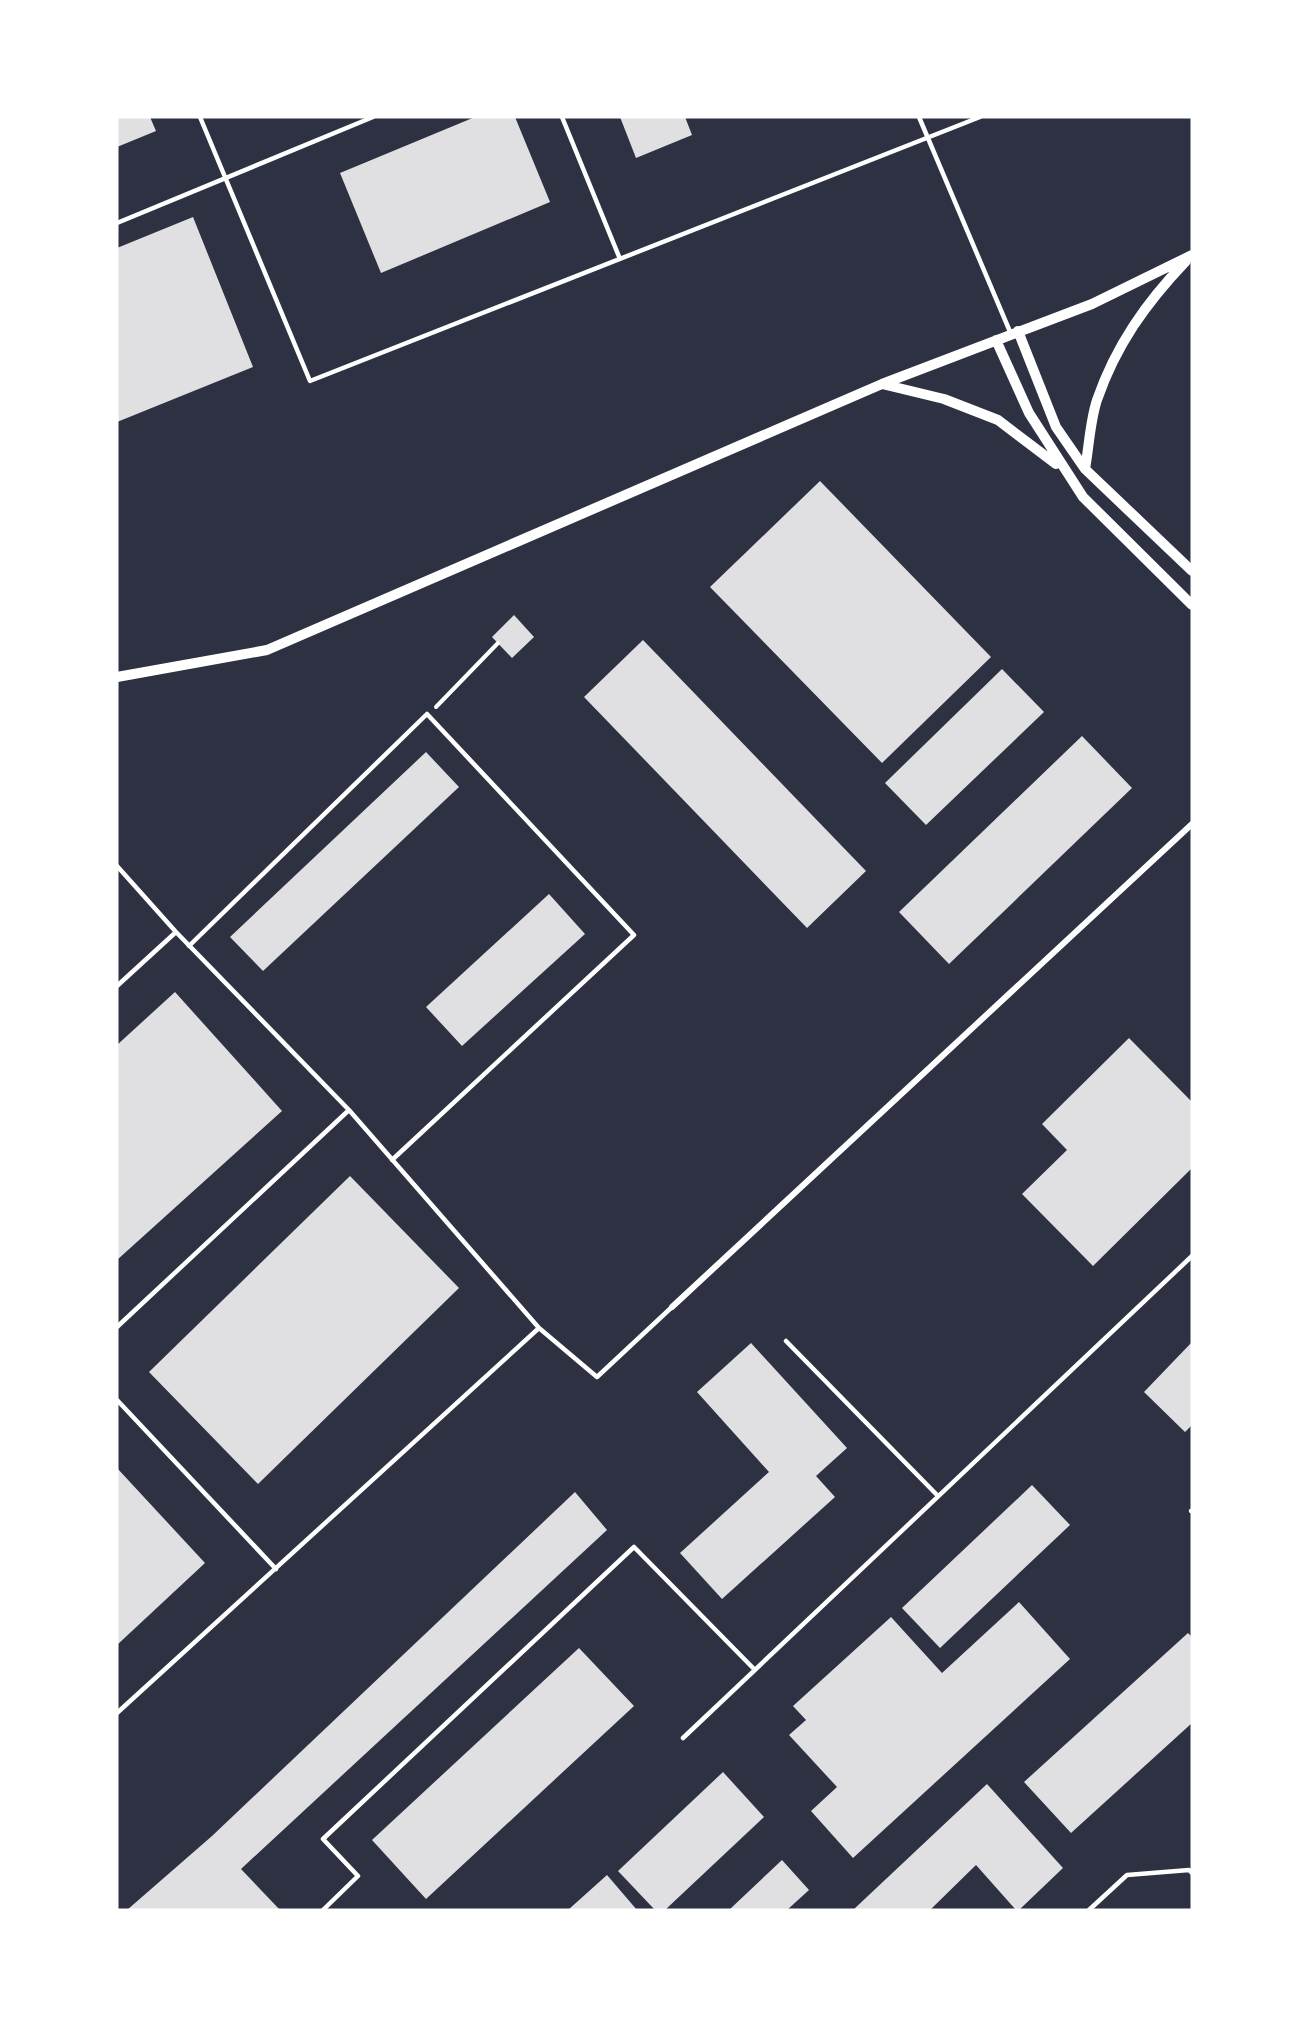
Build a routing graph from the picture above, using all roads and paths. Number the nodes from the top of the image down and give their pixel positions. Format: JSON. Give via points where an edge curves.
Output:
{"nodes":[{"id":1,"x":200,"y":117,"type":"edge"},
{"id":2,"x":373,"y":117,"type":"edge"},
{"id":3,"x":562,"y":117,"type":"edge"},
{"id":4,"x":919,"y":117,"type":"edge"},
{"id":5,"x":980,"y":117,"type":"edge"},
{"id":6,"x":928,"y":138,"type":"junction"},
{"id":7,"x":226,"y":178,"type":"junction"},
{"id":8,"x":117,"y":222,"type":"edge"},
{"id":9,"x":1192,"y":256,"type":"edge"},
{"id":10,"x":620,"y":259,"type":"junction"},
{"id":11,"x":1015,"y":333,"type":"junction"},
{"id":12,"x":996,"y":340,"type":"junction"},
{"id":13,"x":882,"y":384,"type":"junction"},
{"id":14,"x":1062,"y":468,"type":"junction"},
{"id":15,"x":1085,"y":469,"type":"junction"},
{"id":16,"x":1192,"y":571,"type":"edge"},
{"id":17,"x":1192,"y":605,"type":"edge"},
{"id":18,"x":498,"y":643,"type":"dead end"},
{"id":19,"x":117,"y":677,"type":"edge"},
{"id":20,"x":441,"y":702,"type":"dead end"},
{"id":21,"x":1192,"y":825,"type":"edge"},
{"id":22,"x":117,"y":866,"type":"edge"},
{"id":23,"x":176,"y":932,"type":"junction"},
{"id":24,"x":189,"y":946,"type":"junction"},
{"id":25,"x":117,"y":986,"type":"edge"},
{"id":26,"x":349,"y":1110,"type":"junction"},
{"id":27,"x":392,"y":1160,"type":"junction"},
{"id":28,"x":1192,"y":1256,"type":"edge"},
{"id":29,"x":672,"y":1307,"type":"joint"},
{"id":30,"x":117,"y":1327,"type":"edge"},
{"id":31,"x":539,"y":1328,"type":"junction"},
{"id":32,"x":786,"y":1341,"type":"dead end"},
{"id":33,"x":117,"y":1400,"type":"edge"},
{"id":34,"x":938,"y":1496,"type":"junction"},
{"id":35,"x":276,"y":1569,"type":"junction"},
{"id":36,"x":755,"y":1670,"type":"junction"},
{"id":37,"x":117,"y":1713,"type":"edge"},
{"id":38,"x":683,"y":1738,"type":"dead end"},
{"id":39,"x":1192,"y":1873,"type":"edge"},
{"id":40,"x":322,"y":1910,"type":"edge"},
{"id":41,"x":1089,"y":1910,"type":"edge"}],
"edges":[{"from":1,"to":7,"type":"lane"},
{"from":2,"to":7,"type":"lane"},
{"from":3,"to":10,"type":"lane"},
{"from":4,"to":6,"type":"lane"},
{"from":5,"to":6,"type":"lane"},
{"from":6,"to":10,"type":"lane"},
{"from":6,"to":11,"type":"lane"},
{"from":7,"to":8,"type":"lane"},
{"from":7,"to":10,"type":"lane","via":[[310,381]]},
{"from":9,"to":11,"type":"street","via":[[1092,304]]},
{"from":9,"to":15,"type":"street","via":[[1123,338],[1096,402]]},
{"from":11,"to":12,"type":"street"},
{"from":11,"to":15,"type":"street","via":[[1056,427]]},
{"from":12,"to":13,"type":"street"},
{"from":12,"to":14,"type":"street","via":[[1029,413]]},
{"from":13,"to":14,"type":"street","via":[[944,399],[998,420]]},
{"from":13,"to":19,"type":"street","via":[[267,650]]},
{"from":14,"to":17,"type":"street","via":[[1083,497]]},
{"from":15,"to":16,"type":"street"},
{"from":18,"to":20,"type":"path"},
{"from":21,"to":29,"type":"street"},
{"from":22,"to":23,"type":"lane"},
{"from":23,"to":24,"type":"lane"},
{"from":23,"to":25,"type":"lane"},
{"from":24,"to":26,"type":"lane"},
{"from":24,"to":27,"type":"lane","via":[[427,714],[634,935]]},
{"from":26,"to":27,"type":"lane"},
{"from":26,"to":30,"type":"lane"},
{"from":27,"to":31,"type":"lane"},
{"from":28,"to":34,"type":"lane"},
{"from":29,"to":31,"type":"lane","via":[[597,1377]]},
{"from":31,"to":35,"type":"lane"},
{"from":32,"to":34,"type":"lane"},
{"from":33,"to":35,"type":"lane"},
{"from":34,"to":36,"type":"lane"},
{"from":35,"to":37,"type":"lane"},
{"from":36,"to":38,"type":"lane"},
{"from":36,"to":40,"type":"lane","via":[[634,1547],[323,1839],[358,1876]]},
{"from":39,"to":41,"type":"lane","via":[[1189,1870],[1127,1875]]}]}
